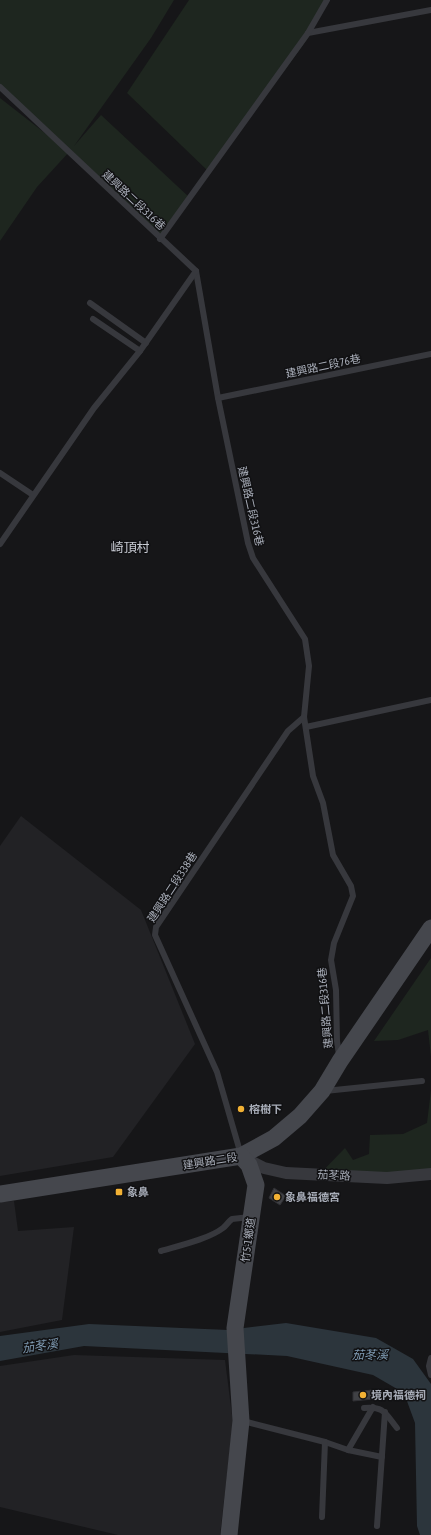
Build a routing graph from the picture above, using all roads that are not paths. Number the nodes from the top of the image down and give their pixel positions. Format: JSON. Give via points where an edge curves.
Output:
{"nodes":[{"id":1,"x":327,"y":0,"type":"edge"},
{"id":2,"x":431,"y":10,"type":"edge"},
{"id":3,"x":308,"y":33,"type":"junction"},
{"id":4,"x":0,"y":87,"type":"edge"},
{"id":5,"x":160,"y":238,"type":"junction"},
{"id":6,"x":196,"y":271,"type":"junction"},
{"id":7,"x":90,"y":303,"type":"dead end"},
{"id":8,"x":93,"y":319,"type":"dead end"},
{"id":9,"x":146,"y":342,"type":"junction"},
{"id":10,"x":140,"y":351,"type":"junction"},
{"id":11,"x":431,"y":354,"type":"edge"},
{"id":12,"x":218,"y":398,"type":"junction"},
{"id":13,"x":0,"y":473,"type":"edge"},
{"id":14,"x":33,"y":495,"type":"junction"},
{"id":15,"x":0,"y":544,"type":"edge"},
{"id":16,"x":431,"y":700,"type":"edge"},
{"id":17,"x":304,"y":717,"type":"junction"},
{"id":18,"x":306,"y":728,"type":"junction"},
{"id":19,"x":431,"y":928,"type":"edge"},
{"id":20,"x":340,"y":1061,"type":"junction"},
{"id":21,"x":422,"y":1081,"type":"dead end"},
{"id":22,"x":322,"y":1091,"type":"junction"},
{"id":23,"x":241,"y":1156,"type":"junction"},
{"id":24,"x":431,"y":1174,"type":"edge"},
{"id":25,"x":0,"y":1194,"type":"edge"},
{"id":26,"x":251,"y":1217,"type":"junction"},
{"id":27,"x":161,"y":1251,"type":"dead end"},
{"id":28,"x":431,"y":1358,"type":"edge"},
{"id":29,"x":431,"y":1375,"type":"edge"},
{"id":30,"x":373,"y":1407,"type":"junction"},
{"id":31,"x":364,"y":1408,"type":"dead end"},
{"id":32,"x":385,"y":1412,"type":"junction"},
{"id":33,"x":241,"y":1421,"type":"junction"},
{"id":34,"x":397,"y":1428,"type":"dead end"},
{"id":35,"x":325,"y":1442,"type":"junction"},
{"id":36,"x":348,"y":1450,"type":"junction"},
{"id":37,"x":382,"y":1457,"type":"junction"},
{"id":38,"x":322,"y":1517,"type":"dead end"},
{"id":39,"x":377,"y":1526,"type":"dead end"},
{"id":40,"x":229,"y":1535,"type":"edge"}],
"edges":[{"from":1,"to":3,"type":"lane"},
{"from":2,"to":3,"type":"lane"},
{"from":3,"to":5,"type":"lane"},
{"from":4,"to":5,"type":"lane","name":"建興路二段316巷"},
{"from":5,"to":6,"type":"lane","name":"建興路二段316巷"},
{"from":6,"to":9,"type":"lane"},
{"from":6,"to":12,"type":"lane","name":"建興路二段316巷"},
{"from":7,"to":9,"type":"lane"},
{"from":8,"to":10,"type":"lane"},
{"from":9,"to":10,"type":"lane"},
{"from":10,"to":14,"type":"lane","via":[[94,408]]},
{"from":11,"to":12,"type":"lane","name":"建興路二段76巷"},
{"from":12,"to":17,"type":"lane","name":"建興路二段316巷","via":[[248,543],[254,558],[304,639],[309,666]]},
{"from":13,"to":14,"type":"lane"},
{"from":14,"to":15,"type":"lane"},
{"from":16,"to":18,"type":"lane"},
{"from":17,"to":18,"type":"lane","name":"建興路二段316巷"},
{"from":17,"to":23,"type":"lane","name":"建興路二段338巷","via":[[288,731],[156,927],[155,935],[217,1072]]},
{"from":18,"to":20,"type":"lane","name":"建興路二段316巷","via":[[313,776],[323,803],[333,855],[351,886],[353,896],[334,943],[331,960],[336,990]]},
{"from":19,"to":20,"type":"street","name":"建興路二段"},
{"from":20,"to":22,"type":"street","name":"建興路二段"},
{"from":21,"to":22,"type":"lane"},
{"from":22,"to":23,"type":"street","name":"建興路二段","via":[[300,1116],[274,1138]]},
{"from":23,"to":24,"type":"street","name":"茄苳路","via":[[264,1168],[286,1173],[386,1178]]},
{"from":23,"to":25,"type":"street","name":"建興路二段"},
{"from":23,"to":26,"type":"street","name":"竹5-1鄉道","via":[[250,1165],[256,1185]]},
{"from":26,"to":27,"type":"lane","via":[[232,1219],[218,1232]]},
{"from":26,"to":33,"type":"street","name":"竹5-1鄉道","via":[[235,1328]]},
{"from":28,"to":29,"type":"lane"},
{"from":30,"to":31,"type":"lane"},
{"from":30,"to":32,"type":"lane"},
{"from":30,"to":36,"type":"lane"},
{"from":32,"to":34,"type":"lane"},
{"from":32,"to":37,"type":"lane"},
{"from":33,"to":35,"type":"lane"},
{"from":33,"to":40,"type":"street"},
{"from":35,"to":36,"type":"lane"},
{"from":35,"to":38,"type":"lane"},
{"from":36,"to":37,"type":"lane"},
{"from":37,"to":39,"type":"lane"}]}
